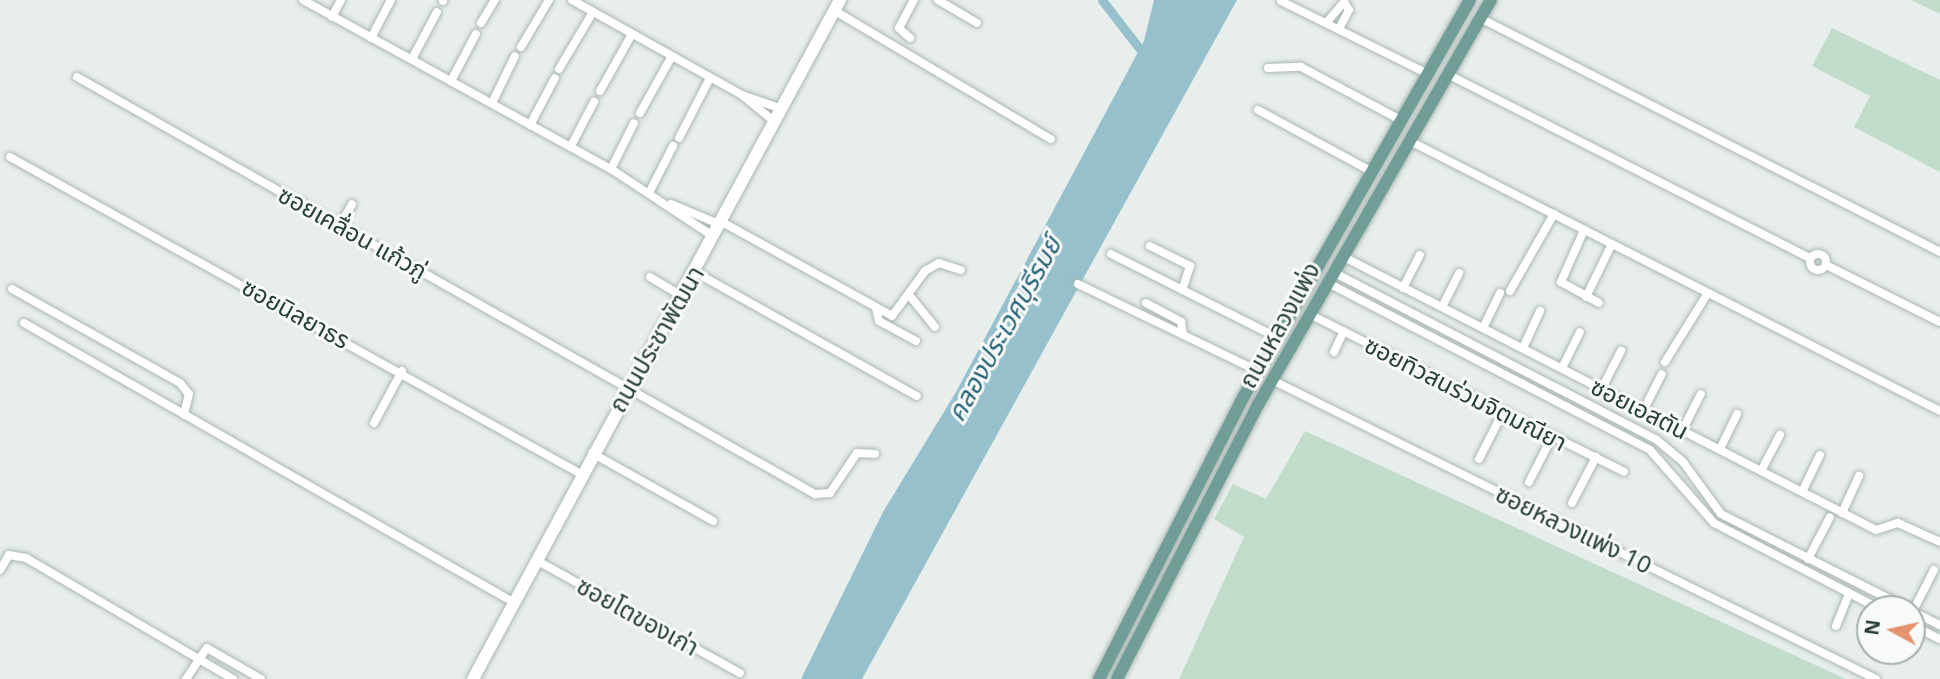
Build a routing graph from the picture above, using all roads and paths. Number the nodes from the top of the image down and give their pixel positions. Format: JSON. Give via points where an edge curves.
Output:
{"nodes":[{"id":1,"x":303,"y":0,"type":"edge"},
{"id":2,"x":341,"y":0,"type":"edge"},
{"id":3,"x":391,"y":0,"type":"edge"},
{"id":4,"x":495,"y":0,"type":"edge"},
{"id":5,"x":549,"y":0,"type":"edge"},
{"id":6,"x":572,"y":0,"type":"edge"},
{"id":7,"x":914,"y":0,"type":"edge"},
{"id":8,"x":938,"y":0,"type":"edge"},
{"id":9,"x":1469,"y":0,"type":"edge"},
{"id":10,"x":1491,"y":0,"type":"edge"},
{"id":11,"x":1281,"y":1,"type":"edge"},
{"id":12,"x":838,"y":5,"type":"edge"},
{"id":13,"x":437,"y":12,"type":"dead end"},
{"id":14,"x":593,"y":12,"type":"junction"},
{"id":15,"x":332,"y":17,"type":"junction"},
{"id":16,"x":1480,"y":18,"type":"junction"},
{"id":17,"x":481,"y":23,"type":"dead end"},
{"id":18,"x":977,"y":23,"type":"dead end"},
{"id":19,"x":1326,"y":23,"type":"junction"},
{"id":20,"x":1339,"y":29,"type":"junction"},
{"id":21,"x":476,"y":34,"type":"dead end"},
{"id":22,"x":632,"y":34,"type":"junction"},
{"id":23,"x":910,"y":37,"type":"dead end"},
{"id":24,"x":371,"y":38,"type":"junction"},
{"id":25,"x":521,"y":47,"type":"dead end"},
{"id":26,"x":514,"y":55,"type":"dead end"},
{"id":27,"x":672,"y":56,"type":"junction"},
{"id":28,"x":412,"y":60,"type":"junction"},
{"id":29,"x":1268,"y":68,"type":"dead end"},
{"id":30,"x":1426,"y":73,"type":"junction"},
{"id":31,"x":1447,"y":74,"type":"junction"},
{"id":32,"x":77,"y":77,"type":"dead end"},
{"id":33,"x":710,"y":78,"type":"junction"},
{"id":34,"x":451,"y":81,"type":"junction"},
{"id":35,"x":600,"y":91,"type":"dead end"},
{"id":36,"x":742,"y":95,"type":"junction"},
{"id":37,"x":594,"y":102,"type":"dead end"},
{"id":38,"x":492,"y":103,"type":"junction"},
{"id":39,"x":782,"y":109,"type":"junction"},
{"id":40,"x":1258,"y":110,"type":"dead end"},
{"id":41,"x":640,"y":113,"type":"dead end"},
{"id":42,"x":1399,"y":118,"type":"junction"},
{"id":43,"x":775,"y":122,"type":"junction"},
{"id":44,"x":634,"y":123,"type":"dead end"},
{"id":45,"x":530,"y":125,"type":"junction"},
{"id":46,"x":679,"y":138,"type":"dead end"},
{"id":47,"x":1051,"y":139,"type":"dead end"},
{"id":48,"x":1408,"y":140,"type":"junction"},
{"id":49,"x":571,"y":146,"type":"junction"},
{"id":50,"x":673,"y":146,"type":"dead end"},
{"id":51,"x":9,"y":157,"type":"dead end"},
{"id":52,"x":611,"y":169,"type":"junction"},
{"id":53,"x":1369,"y":170,"type":"junction"},
{"id":54,"x":1385,"y":178,"type":"junction"},
{"id":55,"x":650,"y":191,"type":"junction"},
{"id":56,"x":352,"y":204,"type":"dead end"},
{"id":57,"x":671,"y":204,"type":"junction"},
{"id":58,"x":1555,"y":214,"type":"junction"},
{"id":59,"x":340,"y":225,"type":"junction"},
{"id":60,"x":719,"y":228,"type":"junction"},
{"id":61,"x":1584,"y":230,"type":"junction"},
{"id":62,"x":1612,"y":244,"type":"junction"},
{"id":63,"x":1150,"y":246,"type":"dead end"},
{"id":64,"x":1940,"y":252,"type":"edge"},
{"id":65,"x":1111,"y":254,"type":"dead end"},
{"id":66,"x":1420,"y":255,"type":"dead end"},
{"id":67,"x":1342,"y":256,"type":"junction"},
{"id":68,"x":961,"y":270,"type":"dead end"},
{"id":69,"x":695,"y":272,"type":"junction"},
{"id":70,"x":1459,"y":273,"type":"dead end"},
{"id":71,"x":650,"y":277,"type":"dead end"},
{"id":72,"x":1331,"y":278,"type":"junction"},
{"id":73,"x":1078,"y":284,"type":"dead end"},
{"id":74,"x":1403,"y":288,"type":"junction"},
{"id":75,"x":12,"y":289,"type":"dead end"},
{"id":76,"x":1182,"y":290,"type":"junction"},
{"id":77,"x":1708,"y":293,"type":"junction"},
{"id":78,"x":680,"y":295,"type":"junction"},
{"id":79,"x":909,"y":295,"type":"junction"},
{"id":80,"x":1586,"y":297,"type":"junction"},
{"id":81,"x":1387,"y":300,"type":"junction"},
{"id":82,"x":1146,"y":303,"type":"dead end"},
{"id":83,"x":1599,"y":303,"type":"dead end"},
{"id":84,"x":1442,"y":307,"type":"junction"},
{"id":85,"x":876,"y":308,"type":"junction"},
{"id":86,"x":1382,"y":311,"type":"junction"},
{"id":87,"x":1539,"y":311,"type":"dead end"},
{"id":88,"x":1309,"y":314,"type":"junction"},
{"id":89,"x":1940,"y":322,"type":"edge"},
{"id":90,"x":24,"y":323,"type":"dead end"},
{"id":91,"x":935,"y":327,"type":"dead end"},
{"id":92,"x":1483,"y":328,"type":"junction"},
{"id":93,"x":1344,"y":331,"type":"junction"},
{"id":94,"x":1580,"y":332,"type":"dead end"},
{"id":95,"x":1183,"y":335,"type":"junction"},
{"id":96,"x":1276,"y":337,"type":"junction"},
{"id":97,"x":916,"y":341,"type":"dead end"},
{"id":98,"x":1524,"y":348,"type":"junction"},
{"id":99,"x":1621,"y":351,"type":"dead end"},
{"id":100,"x":1334,"y":352,"type":"dead end"},
{"id":101,"x":1665,"y":362,"type":"dead end"},
{"id":102,"x":1562,"y":368,"type":"junction"},
{"id":103,"x":402,"y":371,"type":"junction"},
{"id":104,"x":1258,"y":371,"type":"junction"},
{"id":105,"x":1662,"y":374,"type":"dead end"},
{"id":106,"x":1272,"y":380,"type":"junction"},
{"id":107,"x":629,"y":387,"type":"junction"},
{"id":108,"x":1602,"y":388,"type":"junction"},
{"id":109,"x":1701,"y":394,"type":"dead end"},
{"id":110,"x":917,"y":396,"type":"dead end"},
{"id":111,"x":1244,"y":396,"type":"junction"},
{"id":112,"x":1259,"y":403,"type":"junction"},
{"id":113,"x":1644,"y":409,"type":"junction"},
{"id":114,"x":1940,"y":411,"type":"edge"},
{"id":115,"x":1503,"y":412,"type":"junction"},
{"id":116,"x":184,"y":414,"type":"junction"},
{"id":117,"x":1737,"y":414,"type":"dead end"},
{"id":118,"x":374,"y":423,"type":"dead end"},
{"id":119,"x":1683,"y":429,"type":"junction"},
{"id":120,"x":1780,"y":435,"type":"dead end"},
{"id":121,"x":1552,"y":437,"type":"junction"},
{"id":122,"x":1720,"y":449,"type":"junction"},
{"id":123,"x":592,"y":453,"type":"junction"},
{"id":124,"x":875,"y":454,"type":"dead end"},
{"id":125,"x":1820,"y":455,"type":"dead end"},
{"id":126,"x":1596,"y":457,"type":"junction"},
{"id":127,"x":1479,"y":459,"type":"dead end"},
{"id":128,"x":1762,"y":471,"type":"junction"},
{"id":129,"x":1624,"y":472,"type":"dead end"},
{"id":130,"x":581,"y":474,"type":"junction"},
{"id":131,"x":1859,"y":476,"type":"dead end"},
{"id":132,"x":1529,"y":482,"type":"dead end"},
{"id":133,"x":1802,"y":492,"type":"junction"},
{"id":134,"x":1572,"y":503,"type":"dead end"},
{"id":135,"x":1842,"y":513,"type":"junction"},
{"id":136,"x":1830,"y":517,"type":"dead end"},
{"id":137,"x":713,"y":521,"type":"dead end"},
{"id":138,"x":1940,"y":542,"type":"edge"},
{"id":139,"x":536,"y":559,"type":"junction"},
{"id":140,"x":1808,"y":559,"type":"junction"},
{"id":141,"x":0,"y":570,"type":"edge"},
{"id":142,"x":1934,"y":570,"type":"dead end"},
{"id":143,"x":1849,"y":593,"type":"junction"},
{"id":144,"x":1881,"y":595,"type":"edge"},
{"id":145,"x":1920,"y":595,"type":"edge"},
{"id":146,"x":1856,"y":597,"type":"edge"},
{"id":147,"x":513,"y":602,"type":"junction"},
{"id":148,"x":1836,"y":626,"type":"dead end"},
{"id":149,"x":199,"y":656,"type":"junction"},
{"id":150,"x":740,"y":673,"type":"dead end"},
{"id":151,"x":186,"y":679,"type":"edge"},
{"id":152,"x":233,"y":679,"type":"edge"},
{"id":153,"x":261,"y":679,"type":"edge"},
{"id":154,"x":473,"y":679,"type":"edge"},
{"id":155,"x":1099,"y":679,"type":"edge"},
{"id":156,"x":1117,"y":679,"type":"edge"},
{"id":157,"x":1876,"y":679,"type":"edge"}],
"edges":[{"from":1,"to":15,"type":"street"},
{"from":2,"to":15,"type":"street"},
{"from":3,"to":24,"type":"street"},
{"from":4,"to":17,"type":"street"},
{"from":5,"to":25,"type":"street"},
{"from":6,"to":14,"type":"street"},
{"from":7,"to":23,"type":"street","via":[[899,28]]},
{"from":8,"to":18,"type":"street"},
{"from":9,"to":30,"type":"main road","name":"ถนนหลวงแพ่ง"},
{"from":10,"to":16,"type":"main road","name":"ถนนหลวงแพ่ง"},
{"from":11,"to":19,"type":"street"},
{"from":12,"to":39,"type":"street","name":"ถนนประชาพัฒนา"},
{"from":12,"to":47,"type":"street"},
{"from":13,"to":28,"type":"street"},
{"from":14,"to":22,"type":"street"},
{"from":14,"to":45,"type":"street"},
{"from":15,"to":24,"type":"street"},
{"from":16,"to":31,"type":"main road","name":"ถนนหลวงแพ่ง"},
{"from":16,"to":64,"type":"street"},
{"from":19,"to":20,"type":"street"},
{"from":19,"to":20,"type":"street","via":[[1344,2],[1349,10]]},
{"from":20,"to":30,"type":"street"},
{"from":21,"to":34,"type":"street"},
{"from":22,"to":27,"type":"street"},
{"from":22,"to":35,"type":"street"},
{"from":24,"to":28,"type":"street"},
{"from":26,"to":38,"type":"street"},
{"from":27,"to":33,"type":"street"},
{"from":27,"to":41,"type":"street"},
{"from":28,"to":34,"type":"street"},
{"from":29,"to":42,"type":"street","via":[[1301,67]]},
{"from":30,"to":42,"type":"main road","name":"ถนนหลวงแพ่ง"},
{"from":31,"to":48,"type":"main road","name":"ถนนหลวงแพ่ง"},
{"from":31,"to":89,"type":"street","via":[[1811,258],[1815,270],[1826,265]]},
{"from":32,"to":59,"type":"street","name":"ซอยเคลื่อน แก้วภู่"},
{"from":33,"to":36,"type":"street"},
{"from":33,"to":46,"type":"street"},
{"from":34,"to":38,"type":"street"},
{"from":36,"to":39,"type":"street"},
{"from":36,"to":43,"type":"street"},
{"from":37,"to":49,"type":"street"},
{"from":38,"to":45,"type":"street"},
{"from":39,"to":43,"type":"street","name":"ถนนประชาพัฒนา"},
{"from":40,"to":53,"type":"street"},
{"from":42,"to":53,"type":"main road","name":"ถนนหลวงแพ่ง"},
{"from":43,"to":60,"type":"street","name":"ถนนประชาพัฒนา"},
{"from":44,"to":52,"type":"street"},
{"from":45,"to":49,"type":"street"},
{"from":48,"to":54,"type":"main road","name":"ถนนหลวงแพ่ง"},
{"from":48,"to":58,"type":"street"},
{"from":49,"to":52,"type":"street"},
{"from":50,"to":55,"type":"street"},
{"from":51,"to":103,"type":"street","name":"ซอยนิลยาธร"},
{"from":52,"to":55,"type":"street"},
{"from":53,"to":54,"type":"main road"},
{"from":53,"to":96,"type":"main road","name":"ถนนหลวงแพ่ง"},
{"from":54,"to":67,"type":"main road","name":"ถนนหลวงแพ่ง"},
{"from":55,"to":57,"type":"street"},
{"from":56,"to":59,"type":"street"},
{"from":57,"to":60,"type":"street"},
{"from":57,"to":60,"type":"street"},
{"from":58,"to":61,"type":"street"},
{"from":58,"to":92,"type":"street"},
{"from":59,"to":107,"type":"street","name":"ซอยเคลื่อน แก้วภู่"},
{"from":60,"to":69,"type":"street","name":"ถนนประชาพัฒนา"},
{"from":60,"to":85,"type":"street"},
{"from":61,"to":62,"type":"street"},
{"from":61,"to":80,"type":"street","via":[[1561,282]]},
{"from":62,"to":77,"type":"street"},
{"from":62,"to":80,"type":"street"},
{"from":63,"to":76,"type":"street","via":[[1190,266]]},
{"from":65,"to":76,"type":"street"},
{"from":66,"to":74,"type":"street"},
{"from":67,"to":72,"type":"main road","name":"ถนนหลวงแพ่ง"},
{"from":67,"to":74,"type":"street","name":"ซอยเอสตัน"},
{"from":68,"to":79,"type":"street","via":[[932,266]]},
{"from":69,"to":78,"type":"street","name":"ถนนประชาพัฒนา"},
{"from":69,"to":110,"type":"street"},
{"from":70,"to":84,"type":"street"},
{"from":71,"to":78,"type":"street"},
{"from":72,"to":81,"type":"street"},
{"from":72,"to":86,"type":"street"},
{"from":72,"to":88,"type":"main road","name":"ถนนหลวงแพ่ง"},
{"from":73,"to":95,"type":"street"},
{"from":74,"to":84,"type":"street","name":"ซอยเอสตัน"},
{"from":75,"to":116,"type":"street","via":[[180,383],[189,394]]},
{"from":76,"to":96,"type":"street"},
{"from":77,"to":101,"type":"street"},
{"from":77,"to":114,"type":"street"},
{"from":78,"to":107,"type":"street","name":"ถนนประชาพัฒนา"},
{"from":79,"to":85,"type":"street","via":[[896,316]]},
{"from":79,"to":91,"type":"street"},
{"from":80,"to":83,"type":"street"},
{"from":81,"to":86,"type":"street"},
{"from":81,"to":140,"type":"street","via":[[1657,440],[1684,462],[1721,514]]},
{"from":82,"to":95,"type":"street","via":[[1181,322]]},
{"from":84,"to":92,"type":"street","name":"ซอยเอสตัน"},
{"from":85,"to":97,"type":"street","via":[[879,321]]},
{"from":86,"to":143,"type":"street","via":[[1650,450],[1714,523]]},
{"from":87,"to":98,"type":"street"},
{"from":88,"to":93,"type":"street","name":"ซอยทิวสนร่วมจิตมณียา"},
{"from":88,"to":106,"type":"main road","name":"ถนนหลวงแพ่ง"},
{"from":90,"to":116,"type":"street"},
{"from":92,"to":98,"type":"street","name":"ซอยเอสตัน"},
{"from":93,"to":100,"type":"street"},
{"from":93,"to":115,"type":"street","name":"ซอยทิวสนร่วมจิตมณียา"},
{"from":94,"to":102,"type":"street"},
{"from":95,"to":104,"type":"street"},
{"from":96,"to":104,"type":"main road","name":"ถนนหลวงแพ่ง"},
{"from":98,"to":102,"type":"street","name":"ซอยเอสตัน"},
{"from":99,"to":108,"type":"street"},
{"from":102,"to":108,"type":"street","name":"ซอยเอสตัน"},
{"from":103,"to":118,"type":"street"},
{"from":103,"to":130,"type":"street","name":"ซอยนิลยาธร"},
{"from":104,"to":111,"type":"main road","name":"ถนนหลวงแพ่ง"},
{"from":105,"to":113,"type":"street"},
{"from":106,"to":112,"type":"main road","name":"ถนนหลวงแพ่ง"},
{"from":106,"to":157,"type":"street","name":"ซอยหลวงแพ่ง 10"},
{"from":107,"to":123,"type":"street","name":"ถนนประชาพัฒนา"},
{"from":107,"to":124,"type":"street","name":"ซอยเคลื่อน แก้วภู่","via":[[815,494],[830,493],[857,453]]},
{"from":108,"to":113,"type":"street","name":"ซอยเอสตัน"},
{"from":109,"to":119,"type":"street"},
{"from":111,"to":112,"type":"main road"},
{"from":111,"to":155,"type":"main road","name":"ถนนหลวงแพ่ง"},
{"from":112,"to":156,"type":"main road","name":"ถนนหลวงแพ่ง"},
{"from":113,"to":119,"type":"street","name":"ซอยเอสตัน"},
{"from":115,"to":121,"type":"street","name":"ซอยทิวสนร่วมจิตมณียา"},
{"from":115,"to":127,"type":"street"},
{"from":116,"to":147,"type":"street"},
{"from":117,"to":122,"type":"street"},
{"from":119,"to":122,"type":"street","name":"ซอยเอสตัน"},
{"from":120,"to":128,"type":"street"},
{"from":121,"to":126,"type":"street","name":"ซอยทิวสนร่วมจิตมณียา"},
{"from":121,"to":132,"type":"street"},
{"from":122,"to":128,"type":"street","name":"ซอยเอสตัน"},
{"from":123,"to":130,"type":"street","name":"ถนนประชาพัฒนา"},
{"from":123,"to":137,"type":"street"},
{"from":125,"to":133,"type":"street"},
{"from":126,"to":129,"type":"street","name":"ซอยทิวสนร่วมจิตมณียา"},
{"from":126,"to":134,"type":"street"},
{"from":128,"to":133,"type":"street","name":"ซอยเอสตัน"},
{"from":130,"to":139,"type":"street","name":"ถนนประชาพัฒนา"},
{"from":131,"to":135,"type":"street"},
{"from":133,"to":135,"type":"street","name":"ซอยเอสตัน"},
{"from":135,"to":138,"type":"street","name":"ซอยเอสตัน","via":[[1876,530],[1898,523]]},
{"from":136,"to":140,"type":"street"},
{"from":139,"to":147,"type":"street","name":"ถนนประชาพัฒนา"},
{"from":139,"to":150,"type":"street","name":"ซอยโตของเก่า"},
{"from":140,"to":144,"type":"street"},
{"from":141,"to":149,"type":"street","via":[[9,555],[26,558]]},
{"from":142,"to":145,"type":"street"},
{"from":143,"to":146,"type":"street"},
{"from":143,"to":148,"type":"street"},
{"from":147,"to":154,"type":"street","name":"ถนนประชาพัฒนา"},
{"from":149,"to":151,"type":"street"},
{"from":149,"to":152,"type":"street"},
{"from":149,"to":153,"type":"street","via":[[209,648]]}]}
